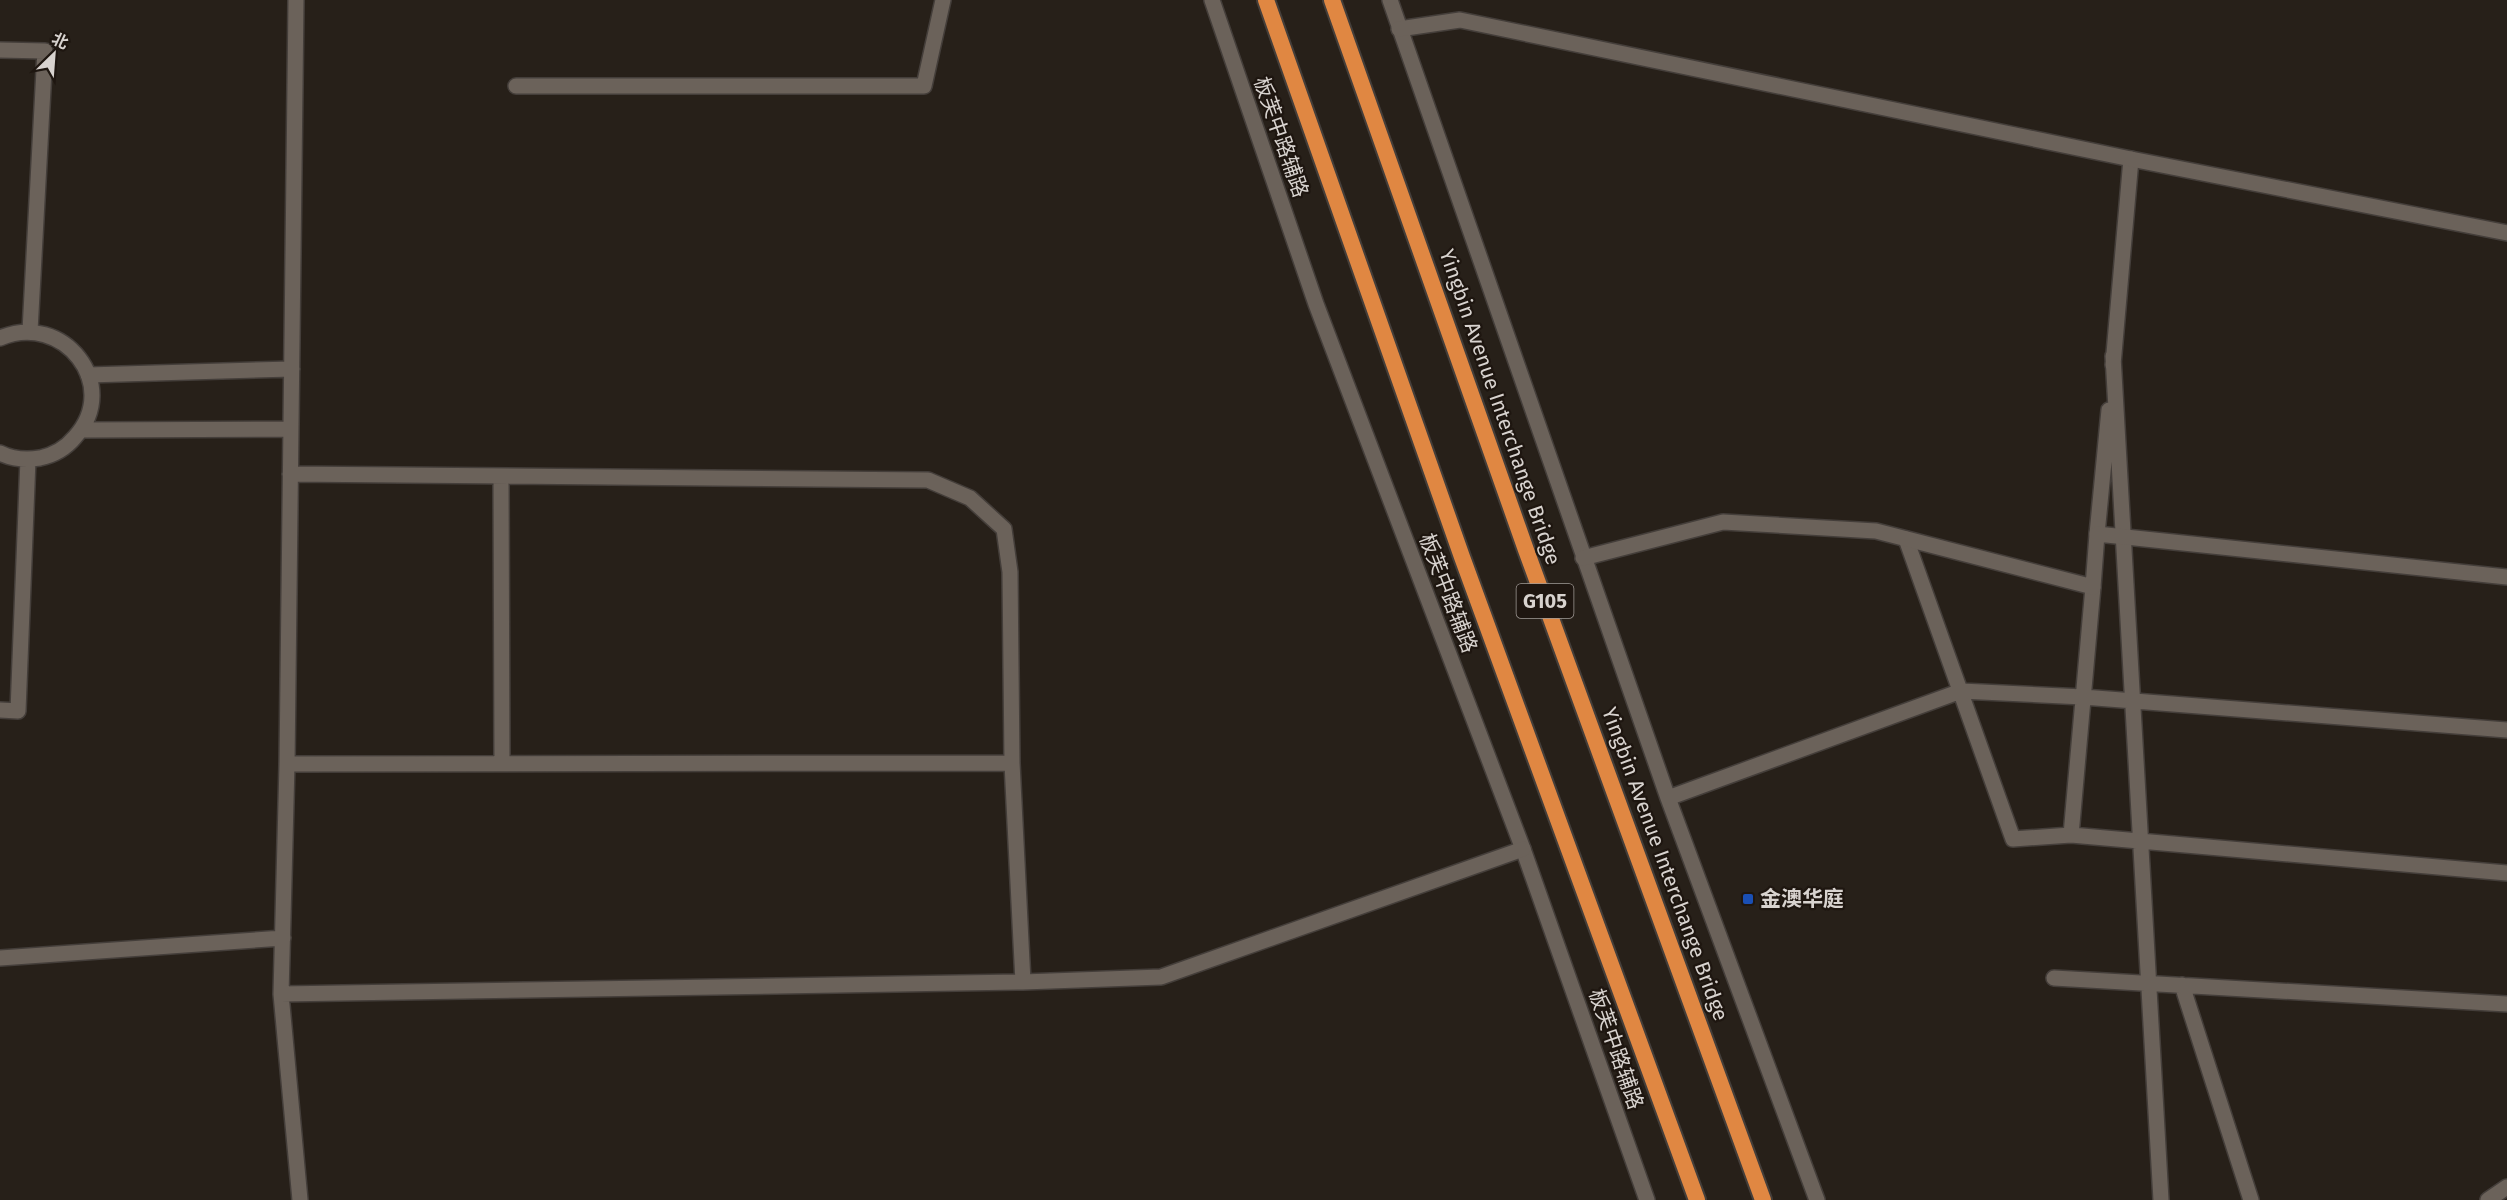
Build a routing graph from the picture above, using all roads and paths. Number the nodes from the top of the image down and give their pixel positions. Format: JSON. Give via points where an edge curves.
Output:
{"nodes":[{"id":1,"x":296,"y":0,"type":"edge"},
{"id":2,"x":943,"y":0,"type":"edge"},
{"id":3,"x":1212,"y":0,"type":"edge"},
{"id":4,"x":1266,"y":0,"type":"edge"},
{"id":5,"x":1332,"y":0,"type":"edge"},
{"id":6,"x":1390,"y":0,"type":"edge"},
{"id":7,"x":1399,"y":29,"type":"junction"},
{"id":8,"x":0,"y":50,"type":"edge"},
{"id":9,"x":516,"y":86,"type":"dead end"},
{"id":10,"x":2131,"y":159,"type":"junction"},
{"id":11,"x":2507,"y":233,"type":"edge"},
{"id":12,"x":30,"y":331,"type":"junction"},
{"id":13,"x":0,"y":338,"type":"edge"},
{"id":14,"x":2113,"y":356,"type":"junction"},
{"id":15,"x":292,"y":369,"type":"junction"},
{"id":16,"x":88,"y":375,"type":"junction"},
{"id":17,"x":291,"y":429,"type":"junction"},
{"id":18,"x":82,"y":430,"type":"junction"},
{"id":19,"x":0,"y":453,"type":"edge"},
{"id":20,"x":28,"y":459,"type":"junction"},
{"id":21,"x":290,"y":474,"type":"junction"},
{"id":22,"x":501,"y":476,"type":"junction"},
{"id":23,"x":2097,"y":534,"type":"junction"},
{"id":24,"x":1906,"y":539,"type":"junction"},
{"id":25,"x":1583,"y":558,"type":"junction"},
{"id":26,"x":2507,"y":577,"type":"edge"},
{"id":27,"x":2093,"y":587,"type":"junction"},
{"id":28,"x":1961,"y":691,"type":"junction"},
{"id":29,"x":2083,"y":697,"type":"junction"},
{"id":30,"x":0,"y":710,"type":"edge"},
{"id":31,"x":2507,"y":730,"type":"edge"},
{"id":32,"x":1012,"y":763,"type":"junction"},
{"id":33,"x":287,"y":764,"type":"junction"},
{"id":34,"x":502,"y":764,"type":"junction"},
{"id":35,"x":1668,"y":798,"type":"junction"},
{"id":36,"x":2071,"y":835,"type":"junction"},
{"id":37,"x":1523,"y":849,"type":"junction"},
{"id":38,"x":2507,"y":873,"type":"edge"},
{"id":39,"x":282,"y":938,"type":"junction"},
{"id":40,"x":0,"y":958,"type":"edge"},
{"id":41,"x":2054,"y":978,"type":"dead end"},
{"id":42,"x":1023,"y":982,"type":"junction"},
{"id":43,"x":2182,"y":985,"type":"junction"},
{"id":44,"x":280,"y":994,"type":"junction"},
{"id":45,"x":2507,"y":1004,"type":"edge"},
{"id":46,"x":2507,"y":1187,"type":"edge"},
{"id":47,"x":300,"y":1200,"type":"edge"},
{"id":48,"x":1647,"y":1200,"type":"edge"},
{"id":49,"x":1697,"y":1200,"type":"edge"},
{"id":50,"x":1763,"y":1200,"type":"edge"},
{"id":51,"x":1817,"y":1200,"type":"edge"},
{"id":52,"x":2161,"y":1200,"type":"edge"},
{"id":53,"x":2252,"y":1200,"type":"edge"},
{"id":54,"x":2488,"y":1200,"type":"edge"}],
"edges":[{"from":1,"to":15,"type":"street"},
{"from":2,"to":9,"type":"street","via":[[924,86]]},
{"from":3,"to":37,"type":"street","name":"板芙中路辅路","via":[[1316,304]]},
{"from":4,"to":49,"type":"highway","number":"G105","via":[[1462,557]]},
{"from":5,"to":50,"type":"highway","name":"Yingbin Avenue Interchange Bridge","number":"G105","via":[[1526,550]]},
{"from":6,"to":7,"type":"street","number":"G105"},
{"from":7,"to":10,"type":"street","via":[[1460,20]]},
{"from":7,"to":25,"type":"street","number":"G105"},
{"from":8,"to":12,"type":"street","via":[[45,51]]},
{"from":10,"to":11,"type":"street"},
{"from":10,"to":14,"type":"street"},
{"from":12,"to":13,"type":"street"},
{"from":12,"to":16,"type":"street","via":[[66,344],[80,358]]},
{"from":14,"to":23,"type":"street"},
{"from":14,"to":52,"type":"street"},
{"from":15,"to":16,"type":"street"},
{"from":15,"to":17,"type":"street"},
{"from":16,"to":18,"type":"street","via":[[90,413]]},
{"from":17,"to":18,"type":"street"},
{"from":17,"to":21,"type":"street"},
{"from":18,"to":20,"type":"street","via":[[68,446],[49,456]]},
{"from":19,"to":20,"type":"street"},
{"from":20,"to":30,"type":"street","via":[[18,711]]},
{"from":21,"to":22,"type":"street"},
{"from":21,"to":33,"type":"street"},
{"from":22,"to":32,"type":"street","via":[[928,480],[970,498],[1004,529],[1010,572]]},
{"from":22,"to":34,"type":"street"},
{"from":23,"to":26,"type":"street"},
{"from":23,"to":27,"type":"street"},
{"from":24,"to":25,"type":"street","via":[[1876,531],[1723,522]]},
{"from":24,"to":27,"type":"street"},
{"from":24,"to":28,"type":"street"},
{"from":25,"to":35,"type":"street","number":"G105"},
{"from":27,"to":29,"type":"street"},
{"from":28,"to":29,"type":"street"},
{"from":28,"to":35,"type":"street"},
{"from":28,"to":36,"type":"street","via":[[2013,839]]},
{"from":29,"to":31,"type":"street"},
{"from":29,"to":36,"type":"street"},
{"from":32,"to":34,"type":"street"},
{"from":32,"to":42,"type":"street"},
{"from":33,"to":34,"type":"street"},
{"from":33,"to":39,"type":"street"},
{"from":35,"to":51,"type":"street","number":"G105"},
{"from":36,"to":38,"type":"street"},
{"from":37,"to":42,"type":"street","via":[[1161,977]]},
{"from":37,"to":48,"type":"street","name":"板芙中路辅路"},
{"from":39,"to":40,"type":"street"},
{"from":39,"to":44,"type":"street"},
{"from":41,"to":43,"type":"street"},
{"from":42,"to":44,"type":"street"},
{"from":43,"to":45,"type":"street"},
{"from":43,"to":53,"type":"street"},
{"from":44,"to":47,"type":"street"},
{"from":46,"to":54,"type":"street"}]}
